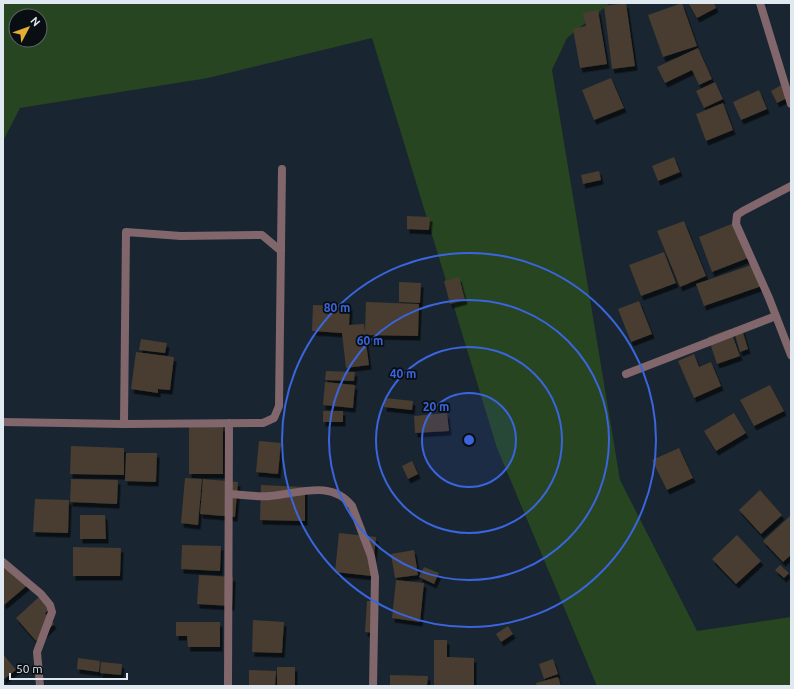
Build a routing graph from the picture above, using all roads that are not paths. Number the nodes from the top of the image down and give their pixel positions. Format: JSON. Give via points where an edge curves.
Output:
{"nodes":[{"id":1,"x":760,"y":3,"type":"edge"},
{"id":2,"x":791,"y":104,"type":"edge"},
{"id":3,"x":282,"y":169,"type":"dead end"},
{"id":4,"x":791,"y":186,"type":"edge"},
{"id":5,"x":281,"y":251,"type":"junction"},
{"id":6,"x":776,"y":316,"type":"junction"},
{"id":7,"x":791,"y":355,"type":"edge"},
{"id":8,"x":626,"y":374,"type":"dead end"},
{"id":9,"x":3,"y":422,"type":"edge"},
{"id":10,"x":229,"y":423,"type":"junction"},
{"id":11,"x":124,"y":424,"type":"junction"},
{"id":12,"x":230,"y":494,"type":"junction"},
{"id":13,"x":3,"y":562,"type":"edge"},
{"id":14,"x":40,"y":686,"type":"edge"},
{"id":15,"x":228,"y":686,"type":"edge"},
{"id":16,"x":373,"y":686,"type":"edge"}],
"edges":[{"from":1,"to":2,"type":"street"},
{"from":3,"to":5,"type":"street"},
{"from":4,"to":6,"type":"street","via":[[737,215],[736,224]]},
{"from":5,"to":10,"type":"street","via":[[279,406],[274,418],[264,423]]},
{"from":5,"to":11,"type":"street","via":[[262,235],[181,236],[126,232]]},
{"from":6,"to":7,"type":"street"},
{"from":6,"to":8,"type":"street"},
{"from":9,"to":11,"type":"street"},
{"from":10,"to":11,"type":"street"},
{"from":10,"to":12,"type":"street"},
{"from":12,"to":15,"type":"street"},
{"from":12,"to":16,"type":"street","via":[[260,496],[306,489],[338,493],[352,506],[371,556],[375,577]]},
{"from":13,"to":14,"type":"street","via":[[41,594],[50,605],[52,612],[37,652]]}]}
